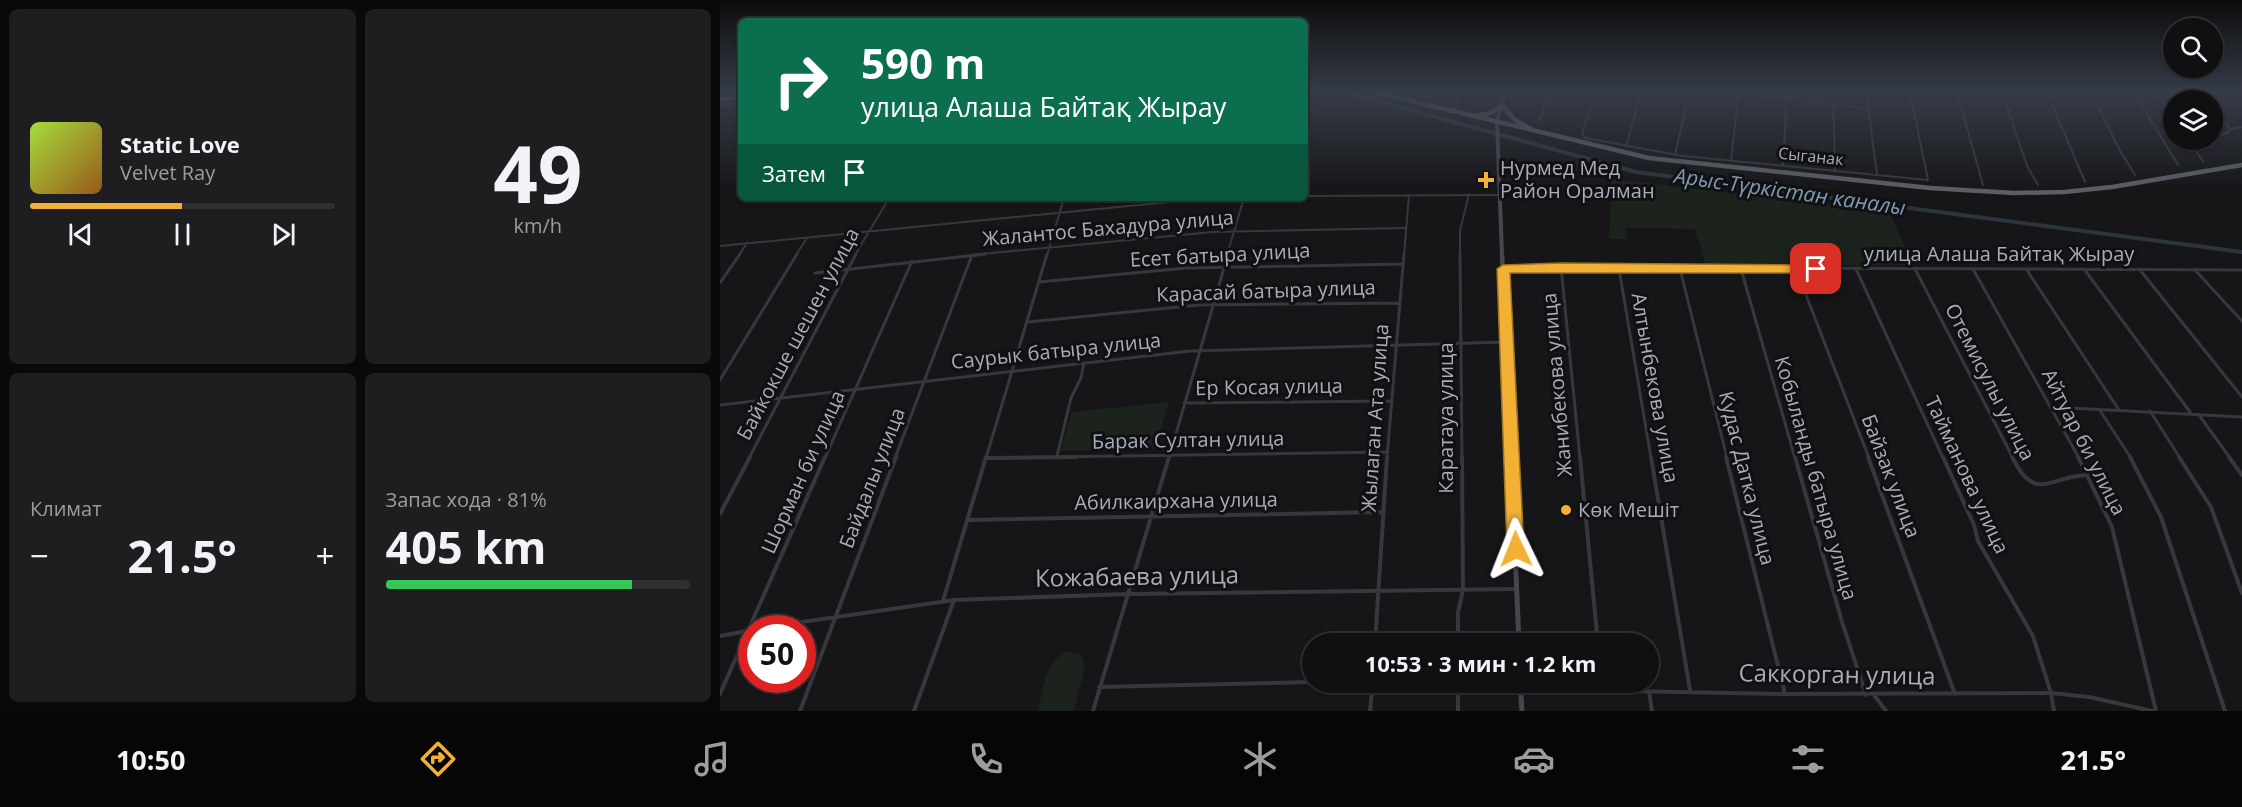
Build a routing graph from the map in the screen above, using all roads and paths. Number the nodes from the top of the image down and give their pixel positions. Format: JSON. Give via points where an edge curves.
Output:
{"nodes":[{"id":1,"x":1497,"y":125,"type":"edge"},
{"id":2,"x":1510,"y":125,"type":"edge"},
{"id":3,"x":1512,"y":125,"type":"edge"},
{"id":4,"x":1524,"y":125,"type":"edge"},
{"id":5,"x":1585,"y":125,"type":"edge"},
{"id":6,"x":1632,"y":125,"type":"edge"},
{"id":7,"x":1682,"y":125,"type":"edge"},
{"id":8,"x":1735,"y":125,"type":"edge"},
{"id":9,"x":1785,"y":125,"type":"edge"},
{"id":10,"x":1834,"y":125,"type":"edge"},
{"id":11,"x":1871,"y":125,"type":"edge"},
{"id":12,"x":1917,"y":125,"type":"edge"},
{"id":13,"x":1966,"y":125,"type":"edge"},
{"id":14,"x":2013,"y":125,"type":"edge"},
{"id":15,"x":2061,"y":125,"type":"edge"},
{"id":16,"x":2107,"y":125,"type":"edge"},
{"id":17,"x":2154,"y":125,"type":"edge"},
{"id":18,"x":2227,"y":125,"type":"edge"},
{"id":19,"x":2242,"y":127,"type":"edge"},
{"id":20,"x":1531,"y":129,"type":"junction"},
{"id":21,"x":2230,"y":129,"type":"junction"},
{"id":22,"x":2223,"y":134,"type":"edge"},
{"id":23,"x":1626,"y":147,"type":"junction"},
{"id":24,"x":2195,"y":150,"type":"edge"},
{"id":25,"x":1675,"y":155,"type":"junction"},
{"id":26,"x":1731,"y":161,"type":"junction"},
{"id":27,"x":2203,"y":161,"type":"dead end"},
{"id":28,"x":2242,"y":163,"type":"edge"},
{"id":29,"x":1783,"y":165,"type":"junction"},
{"id":30,"x":2178,"y":165,"type":"dead end"},
{"id":31,"x":1835,"y":170,"type":"junction"},
{"id":32,"x":1877,"y":175,"type":"junction"},
{"id":33,"x":2135,"y":175,"type":"dead end"},
{"id":34,"x":2085,"y":182,"type":"dead end"},
{"id":35,"x":1983,"y":185,"type":"dead end"},
{"id":36,"x":2038,"y":185,"type":"dead end"},
{"id":37,"x":1469,"y":194,"type":"junction"},
{"id":38,"x":1409,"y":195,"type":"junction"},
{"id":39,"x":1499,"y":195,"type":"junction"},
{"id":40,"x":1308,"y":196,"type":"edge"},
{"id":41,"x":887,"y":201,"type":"edge"},
{"id":42,"x":1063,"y":201,"type":"edge"},
{"id":43,"x":1181,"y":201,"type":"edge"},
{"id":44,"x":1243,"y":201,"type":"edge"},
{"id":45,"x":1059,"y":213,"type":"junction"},
{"id":46,"x":1405,"y":228,"type":"junction"},
{"id":47,"x":1233,"y":231,"type":"junction"},
{"id":48,"x":869,"y":232,"type":"junction"},
{"id":49,"x":807,"y":238,"type":"junction"},
{"id":50,"x":747,"y":243,"type":"junction"},
{"id":51,"x":720,"y":246,"type":"edge"},
{"id":52,"x":1048,"y":248,"type":"junction"},
{"id":53,"x":972,"y":255,"type":"junction"},
{"id":54,"x":912,"y":261,"type":"junction"},
{"id":55,"x":1403,"y":264,"type":"junction"},
{"id":56,"x":1223,"y":266,"type":"junction"},
{"id":57,"x":1561,"y":267,"type":"junction"},
{"id":58,"x":1619,"y":268,"type":"junction"},
{"id":59,"x":848,"y":269,"type":"junction"},
{"id":60,"x":1503,"y":269,"type":"junction"},
{"id":61,"x":1680,"y":269,"type":"junction"},
{"id":62,"x":1741,"y":269,"type":"junction"},
{"id":63,"x":1796,"y":269,"type":"junction"},
{"id":64,"x":1857,"y":269,"type":"junction"},
{"id":65,"x":1915,"y":269,"type":"junction"},
{"id":66,"x":1973,"y":269,"type":"junction"},
{"id":67,"x":2026,"y":269,"type":"junction"},
{"id":68,"x":2084,"y":269,"type":"junction"},
{"id":69,"x":2139,"y":270,"type":"junction"},
{"id":70,"x":2195,"y":270,"type":"junction"},
{"id":71,"x":2242,"y":270,"type":"edge"},
{"id":72,"x":815,"y":273,"type":"dead end"},
{"id":73,"x":1039,"y":282,"type":"junction"},
{"id":74,"x":720,"y":283,"type":"edge"},
{"id":75,"x":1399,"y":303,"type":"junction"},
{"id":76,"x":1214,"y":304,"type":"junction"},
{"id":77,"x":2242,"y":321,"type":"edge"},
{"id":78,"x":1028,"y":322,"type":"junction"},
{"id":79,"x":1508,"y":342,"type":"junction"},
{"id":80,"x":1460,"y":343,"type":"junction"},
{"id":81,"x":1397,"y":346,"type":"junction"},
{"id":82,"x":1199,"y":352,"type":"junction"},
{"id":83,"x":1084,"y":363,"type":"junction"},
{"id":84,"x":1012,"y":372,"type":"junction"},
{"id":85,"x":720,"y":380,"type":"edge"},
{"id":86,"x":926,"y":381,"type":"junction"},
{"id":87,"x":856,"y":390,"type":"junction"},
{"id":88,"x":2242,"y":397,"type":"edge"},
{"id":89,"x":779,"y":400,"type":"junction"},
{"id":90,"x":1391,"y":401,"type":"junction"},
{"id":91,"x":1184,"y":403,"type":"junction"},
{"id":92,"x":720,"y":405,"type":"edge"},
{"id":93,"x":2051,"y":407,"type":"junction"},
{"id":94,"x":2099,"y":409,"type":"junction"},
{"id":95,"x":2119,"y":410,"type":"junction"},
{"id":96,"x":2150,"y":411,"type":"junction"},
{"id":97,"x":2191,"y":412,"type":"junction"},
{"id":98,"x":2199,"y":415,"type":"junction"},
{"id":99,"x":2242,"y":417,"type":"edge"},
{"id":100,"x":1388,"y":452,"type":"junction"},
{"id":101,"x":1057,"y":456,"type":"junction"},
{"id":102,"x":1170,"y":456,"type":"junction"},
{"id":103,"x":988,"y":458,"type":"junction"},
{"id":104,"x":2088,"y":475,"type":"junction"},
{"id":105,"x":2242,"y":475,"type":"edge"},
{"id":106,"x":1383,"y":512,"type":"junction"},
{"id":107,"x":720,"y":514,"type":"edge"},
{"id":108,"x":1152,"y":517,"type":"junction"},
{"id":109,"x":969,"y":520,"type":"junction"},
{"id":110,"x":1517,"y":589,"type":"junction"},
{"id":111,"x":1463,"y":590,"type":"junction"},
{"id":112,"x":1379,"y":591,"type":"junction"},
{"id":113,"x":2242,"y":592,"type":"edge"},
{"id":114,"x":1129,"y":594,"type":"junction"},
{"id":115,"x":954,"y":600,"type":"junction"},
{"id":116,"x":944,"y":601,"type":"junction"},
{"id":117,"x":757,"y":615,"type":"edge"},
{"id":118,"x":836,"y":616,"type":"junction"},
{"id":119,"x":816,"y":619,"type":"edge"},
{"id":120,"x":738,"y":632,"type":"edge"},
{"id":121,"x":1376,"y":633,"type":"edge"},
{"id":122,"x":1458,"y":633,"type":"edge"},
{"id":123,"x":1519,"y":633,"type":"edge"},
{"id":124,"x":1597,"y":633,"type":"edge"},
{"id":125,"x":720,"y":636,"type":"edge"},
{"id":126,"x":738,"y":656,"type":"edge"},
{"id":127,"x":1302,"y":682,"type":"edge"},
{"id":128,"x":1099,"y":687,"type":"junction"},
{"id":129,"x":1659,"y":691,"type":"edge"},
{"id":130,"x":1690,"y":691,"type":"junction"},
{"id":131,"x":1372,"y":693,"type":"edge"},
{"id":132,"x":1458,"y":693,"type":"edge"},
{"id":133,"x":1521,"y":693,"type":"edge"},
{"id":134,"x":1649,"y":693,"type":"edge"},
{"id":135,"x":2051,"y":693,"type":"junction"},
{"id":136,"x":720,"y":694,"type":"edge"},
{"id":137,"x":1785,"y":694,"type":"junction"},
{"id":138,"x":1866,"y":695,"type":"junction"},
{"id":139,"x":1874,"y":695,"type":"junction"},
{"id":140,"x":1956,"y":695,"type":"junction"},
{"id":141,"x":800,"y":711,"type":"edge"},
{"id":142,"x":914,"y":711,"type":"edge"},
{"id":143,"x":1093,"y":711,"type":"edge"},
{"id":144,"x":1370,"y":711,"type":"edge"},
{"id":145,"x":1458,"y":711,"type":"edge"},
{"id":146,"x":1521,"y":711,"type":"edge"},
{"id":147,"x":1652,"y":711,"type":"edge"},
{"id":148,"x":1886,"y":711,"type":"edge"},
{"id":149,"x":2054,"y":711,"type":"edge"},
{"id":150,"x":2152,"y":711,"type":"edge"},
{"id":151,"x":2156,"y":711,"type":"edge"},
{"id":152,"x":2225,"y":711,"type":"edge"}],
"edges":[{"from":1,"to":39,"type":"main road"},
{"from":2,"to":28,"type":"highway","via":[[1670,162],[1986,192],[2087,190]]},
{"from":3,"to":20,"type":"highway"},
{"from":4,"to":20,"type":"highway"},
{"from":5,"to":23,"type":"street","name":"Сыганак","via":[[1584,138]]},
{"from":6,"to":23,"type":"street"},
{"from":7,"to":25,"type":"street"},
{"from":8,"to":26,"type":"street"},
{"from":9,"to":29,"type":"street"},
{"from":10,"to":31,"type":"street"},
{"from":11,"to":32,"type":"street"},
{"from":12,"to":32,"type":"street","name":"Сыганак","via":[[1928,180]]},
{"from":13,"to":35,"type":"street"},
{"from":14,"to":36,"type":"street"},
{"from":15,"to":34,"type":"street"},
{"from":16,"to":33,"type":"street"},
{"from":17,"to":30,"type":"street"},
{"from":18,"to":21,"type":"street"},
{"from":19,"to":21,"type":"street"},
{"from":20,"to":28,"type":"highway","via":[[1670,159],[2012,190],[2084,187]]},
{"from":21,"to":22,"type":"street"},
{"from":23,"to":25,"type":"street","name":"Сыганак"},
{"from":24,"to":27,"type":"street"},
{"from":25,"to":26,"type":"street","name":"Сыганак"},
{"from":26,"to":29,"type":"street","name":"Сыганак"},
{"from":29,"to":31,"type":"street","name":"Сыганак"},
{"from":31,"to":32,"type":"street","name":"Сыганак"},
{"from":37,"to":38,"type":"street"},
{"from":37,"to":39,"type":"street"},
{"from":37,"to":80,"type":"street","name":"Каратауа улица","via":[[1469,208],[1462,216],[1460,231]]},
{"from":38,"to":40,"type":"street"},
{"from":38,"to":46,"type":"street","name":"Жылаган Ата улица"},
{"from":39,"to":60,"type":"main road"},
{"from":41,"to":48,"type":"street","name":"Байкокше шешен улица"},
{"from":42,"to":45,"type":"street"},
{"from":43,"to":45,"type":"street"},
{"from":44,"to":47,"type":"street"},
{"from":45,"to":48,"type":"street"},
{"from":45,"to":52,"type":"street"},
{"from":46,"to":47,"type":"street","name":"Жалантос Бахадура улица"},
{"from":46,"to":55,"type":"street","name":"Жылаган Ата улица"},
{"from":47,"to":52,"type":"street","name":"Жалантос Бахадура улица"},
{"from":47,"to":56,"type":"street"},
{"from":48,"to":49,"type":"street"},
{"from":48,"to":59,"type":"street","name":"Байкокше шешен улица"},
{"from":49,"to":50,"type":"street"},
{"from":49,"to":85,"type":"street"},
{"from":50,"to":51,"type":"street"},
{"from":50,"to":74,"type":"street"},
{"from":52,"to":53,"type":"street","name":"Жалантос Бахадура улица"},
{"from":52,"to":73,"type":"street"},
{"from":53,"to":54,"type":"street","name":"Жалантос Бахадура улица"},
{"from":53,"to":86,"type":"street","name":"Байдалы улица"},
{"from":54,"to":59,"type":"street","name":"Жалантос Бахадура улица"},
{"from":54,"to":87,"type":"street","name":"Шорман би улица"},
{"from":55,"to":56,"type":"street","name":"Есет батыра улица"},
{"from":55,"to":75,"type":"street","name":"Жылаган Ата улица"},
{"from":56,"to":73,"type":"street","name":"Есет батыра улица"},
{"from":56,"to":76,"type":"street"},
{"from":57,"to":58,"type":"street","name":"улица Алаша Байтақ Жырау"},
{"from":57,"to":60,"type":"street","name":"улица Алаша Байтақ Жырау"},
{"from":57,"to":124,"type":"street","name":"Жанибекова улица"},
{"from":58,"to":61,"type":"street","name":"улица Алаша Байтақ Жырау"},
{"from":58,"to":130,"type":"street","name":"Алтынбекова улица"},
{"from":59,"to":72,"type":"street","name":"Жалантос Бахадура улица"},
{"from":59,"to":89,"type":"street","name":"Байкокше шешен улица"},
{"from":60,"to":79,"type":"main road"},
{"from":61,"to":62,"type":"street","name":"улица Алаша Байтақ Жырау"},
{"from":61,"to":137,"type":"street","name":"Кудас Датка улица"},
{"from":62,"to":63,"type":"street","name":"улица Алаша Байтақ Жырау"},
{"from":62,"to":138,"type":"street","name":"Кобыланды батыра улица"},
{"from":63,"to":64,"type":"street","name":"улица Алаша Байтақ Жырау"},
{"from":63,"to":140,"type":"street","name":"Байзак улица"},
{"from":64,"to":65,"type":"street","name":"улица Алаша Байтақ Жырау"},
{"from":64,"to":135,"type":"street","name":"Тайманова улица","via":[[1978,541],[2033,636]]},
{"from":65,"to":66,"type":"street","name":"улица Алаша Байтақ Жырау"},
{"from":65,"to":104,"type":"street","name":"Отемисулы улица","via":[[2022,476],[2044,486],[2076,474]]},
{"from":66,"to":67,"type":"street","name":"улица Алаша Байтақ Жырау"},
{"from":66,"to":93,"type":"street","name":"Айтуар би улица"},
{"from":67,"to":68,"type":"street","name":"улица Алаша Байтақ Жырау"},
{"from":67,"to":95,"type":"street"},
{"from":68,"to":69,"type":"street","name":"улица Алаша Байтақ Жырау"},
{"from":68,"to":97,"type":"street"},
{"from":69,"to":70,"type":"street","name":"улица Алаша Байтақ Жырау"},
{"from":69,"to":88,"type":"street"},
{"from":70,"to":71,"type":"street","name":"улица Алаша Байтақ Жырау"},
{"from":70,"to":77,"type":"street"},
{"from":73,"to":78,"type":"street"},
{"from":75,"to":76,"type":"street","name":"Карасай батыра улица"},
{"from":75,"to":81,"type":"street","name":"Жылаган Ата улица"},
{"from":76,"to":78,"type":"street","name":"Карасай батыра улица"},
{"from":76,"to":82,"type":"street"},
{"from":78,"to":84,"type":"street"},
{"from":79,"to":80,"type":"street","name":"Саурык батыра улица"},
{"from":79,"to":110,"type":"main road"},
{"from":80,"to":81,"type":"street","name":"Саурык батыра улица"},
{"from":80,"to":111,"type":"street","name":"Каратауа улица"},
{"from":81,"to":82,"type":"street","name":"Саурык батыра улица"},
{"from":81,"to":90,"type":"street","name":"Жылаган Ата улица"},
{"from":82,"to":83,"type":"street","name":"Саурык батыра улица"},
{"from":82,"to":91,"type":"street"},
{"from":83,"to":84,"type":"street","name":"Саурык батыра улица"},
{"from":83,"to":101,"type":"street"},
{"from":84,"to":86,"type":"street","name":"Саурык батыра улица"},
{"from":84,"to":103,"type":"street"},
{"from":86,"to":87,"type":"street","name":"Саурык батыра улица"},
{"from":86,"to":118,"type":"street","name":"Байдалы улица"},
{"from":87,"to":89,"type":"street","name":"Саурык батыра улица"},
{"from":87,"to":117,"type":"street","name":"Шорман би улица"},
{"from":89,"to":92,"type":"street","name":"Саурык батыра улица"},
{"from":89,"to":107,"type":"street","name":"Байкокше шешен улица"},
{"from":90,"to":91,"type":"street","name":"Ер Косая улица"},
{"from":90,"to":100,"type":"street","name":"Жылаган Ата улица"},
{"from":91,"to":102,"type":"street"},
{"from":93,"to":94,"type":"street"},
{"from":93,"to":104,"type":"street","name":"Айтуар би улица"},
{"from":94,"to":95,"type":"street"},
{"from":94,"to":152,"type":"street","via":[[2131,458],[2161,517]]},
{"from":95,"to":96,"type":"street"},
{"from":96,"to":97,"type":"street"},
{"from":96,"to":113,"type":"street","via":[[2211,507]]},
{"from":97,"to":98,"type":"street"},
{"from":98,"to":99,"type":"street"},
{"from":98,"to":105,"type":"street"},
{"from":100,"to":102,"type":"street","name":"Барак Султан улица"},
{"from":100,"to":106,"type":"street","name":"Жылаган Ата улица"},
{"from":101,"to":102,"type":"street","name":"Барак Султан улица"},
{"from":101,"to":103,"type":"street","name":"Барак Султан улица"},
{"from":102,"to":108,"type":"street"},
{"from":103,"to":109,"type":"street"},
{"from":104,"to":151,"type":"street","name":"Айтуар би улица","via":[[2112,527]]},
{"from":106,"to":108,"type":"street","name":"Абилкаирхана улица"},
{"from":106,"to":112,"type":"street","name":"Жылаган Ата улица"},
{"from":108,"to":109,"type":"street","name":"Абилкаирхана улица"},
{"from":108,"to":114,"type":"street"},
{"from":109,"to":116,"type":"street"},
{"from":110,"to":111,"type":"street","name":"Кожабаева улица"},
{"from":110,"to":123,"type":"main road"},
{"from":111,"to":112,"type":"street","name":"Кожабаева улица"},
{"from":111,"to":122,"type":"street","name":"Каратауа улица"},
{"from":112,"to":114,"type":"street","name":"Кожабаева улица"},
{"from":112,"to":121,"type":"street","name":"Жылаган Ата улица"},
{"from":114,"to":115,"type":"street","name":"Кожабаева улица"},
{"from":114,"to":128,"type":"street"},
{"from":115,"to":116,"type":"street","name":"Кожабаева улица"},
{"from":115,"to":142,"type":"street"},
{"from":116,"to":118,"type":"street","name":"Кожабаева улица"},
{"from":118,"to":119,"type":"street","name":"Кожабаева улица"},
{"from":118,"to":141,"type":"street","name":"Байдалы улица"},
{"from":120,"to":125,"type":"street"},
{"from":126,"to":136,"type":"street","name":"Шорман би улица"},
{"from":127,"to":128,"type":"street"},
{"from":128,"to":143,"type":"street"},
{"from":129,"to":130,"type":"street","name":"Саккорган улица"},
{"from":130,"to":137,"type":"street","name":"Саккорган улица"},
{"from":131,"to":144,"type":"street"},
{"from":132,"to":145,"type":"street"},
{"from":133,"to":146,"type":"main road"},
{"from":134,"to":147,"type":"street"},
{"from":135,"to":140,"type":"street","name":"Саккорган улица"},
{"from":135,"to":149,"type":"street"},
{"from":135,"to":150,"type":"street","name":"Саккорган улица"},
{"from":137,"to":138,"type":"street","name":"Саккорган улица"},
{"from":138,"to":139,"type":"street","name":"Саккорган улица"},
{"from":139,"to":140,"type":"street","name":"Саккорган улица"},
{"from":139,"to":148,"type":"street"}]}
